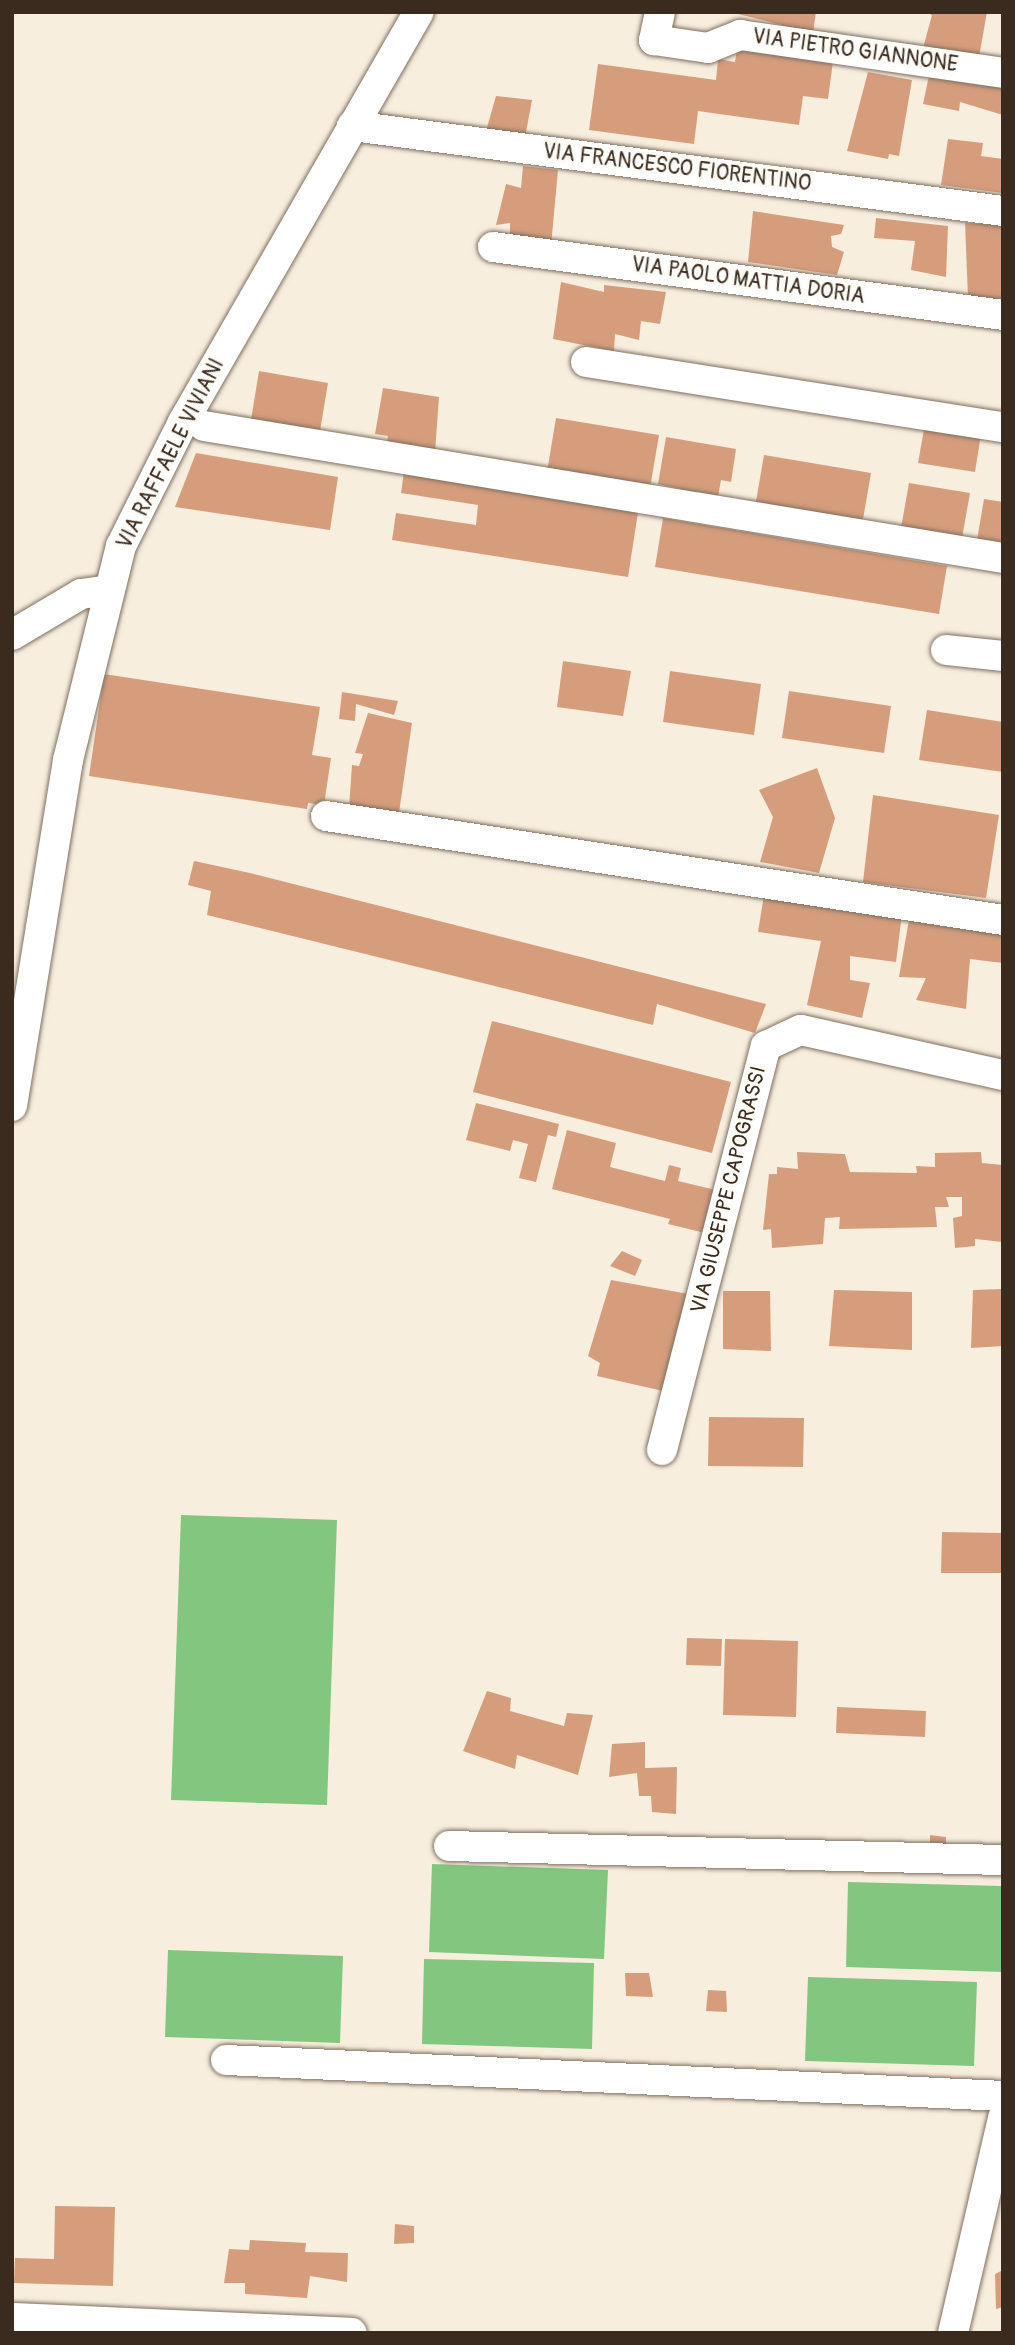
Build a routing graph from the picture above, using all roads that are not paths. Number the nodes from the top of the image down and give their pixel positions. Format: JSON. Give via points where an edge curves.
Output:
{"nodes":[{"id":1,"x":419,"y":12,"type":"edge"},
{"id":2,"x":660,"y":12,"type":"edge"},
{"id":3,"x":1003,"y":73,"type":"edge"},
{"id":4,"x":352,"y":125,"type":"junction"},
{"id":5,"x":1003,"y":211,"type":"edge"},
{"id":6,"x":493,"y":247,"type":"dead end"},
{"id":7,"x":1003,"y":315,"type":"edge"},
{"id":8,"x":586,"y":362,"type":"dead end"},
{"id":9,"x":204,"y":426,"type":"dead end"},
{"id":10,"x":1003,"y":427,"type":"edge"},
{"id":11,"x":1003,"y":558,"type":"edge"},
{"id":12,"x":108,"y":590,"type":"junction"},
{"id":13,"x":12,"y":635,"type":"edge"},
{"id":14,"x":946,"y":650,"type":"dead end"},
{"id":15,"x":1003,"y":656,"type":"edge"},
{"id":16,"x":326,"y":816,"type":"dead end"},
{"id":17,"x":1003,"y":920,"type":"edge"},
{"id":18,"x":1003,"y":1075,"type":"edge"},
{"id":19,"x":12,"y":1106,"type":"edge"},
{"id":20,"x":662,"y":1450,"type":"dead end"},
{"id":21,"x":449,"y":1846,"type":"dead end"},
{"id":22,"x":1003,"y":1860,"type":"edge"},
{"id":23,"x":226,"y":2060,"type":"dead end"},
{"id":24,"x":1003,"y":2096,"type":"edge"},
{"id":25,"x":1003,"y":2118,"type":"edge"},
{"id":26,"x":12,"y":2318,"type":"edge"},
{"id":27,"x":352,"y":2333,"type":"edge"},
{"id":28,"x":953,"y":2333,"type":"edge"}],
"edges":[{"from":1,"to":4,"type":"street","name":"VIA RAFFAELE VIVIANI"},
{"from":2,"to":3,"type":"street","name":"VIA PIETRO GIANNONE","via":[[654,40],[708,48],[740,35]]},
{"from":4,"to":5,"type":"street","name":"VIA FRANCESCO FIORENTINO"},
{"from":4,"to":12,"type":"street","name":"VIA RAFFAELE VIVIANI","via":[[183,422],[121,546]]},
{"from":6,"to":7,"type":"street","name":"VIA PAOLO MATTIA DORIA"},
{"from":8,"to":10,"type":"street"},
{"from":9,"to":11,"type":"street"},
{"from":12,"to":13,"type":"street","via":[[81,594]]},
{"from":12,"to":19,"type":"street","name":"VIA RAFFAELE VIVIANI","via":[[68,760]]},
{"from":14,"to":15,"type":"street"},
{"from":16,"to":17,"type":"street"},
{"from":18,"to":20,"type":"street","name":"VIA GIUSEPPE CAPOGRASSI","via":[[801,1030],[766,1046]]},
{"from":21,"to":22,"type":"street"},
{"from":23,"to":24,"type":"street"},
{"from":25,"to":28,"type":"street"},
{"from":26,"to":27,"type":"street"}]}
